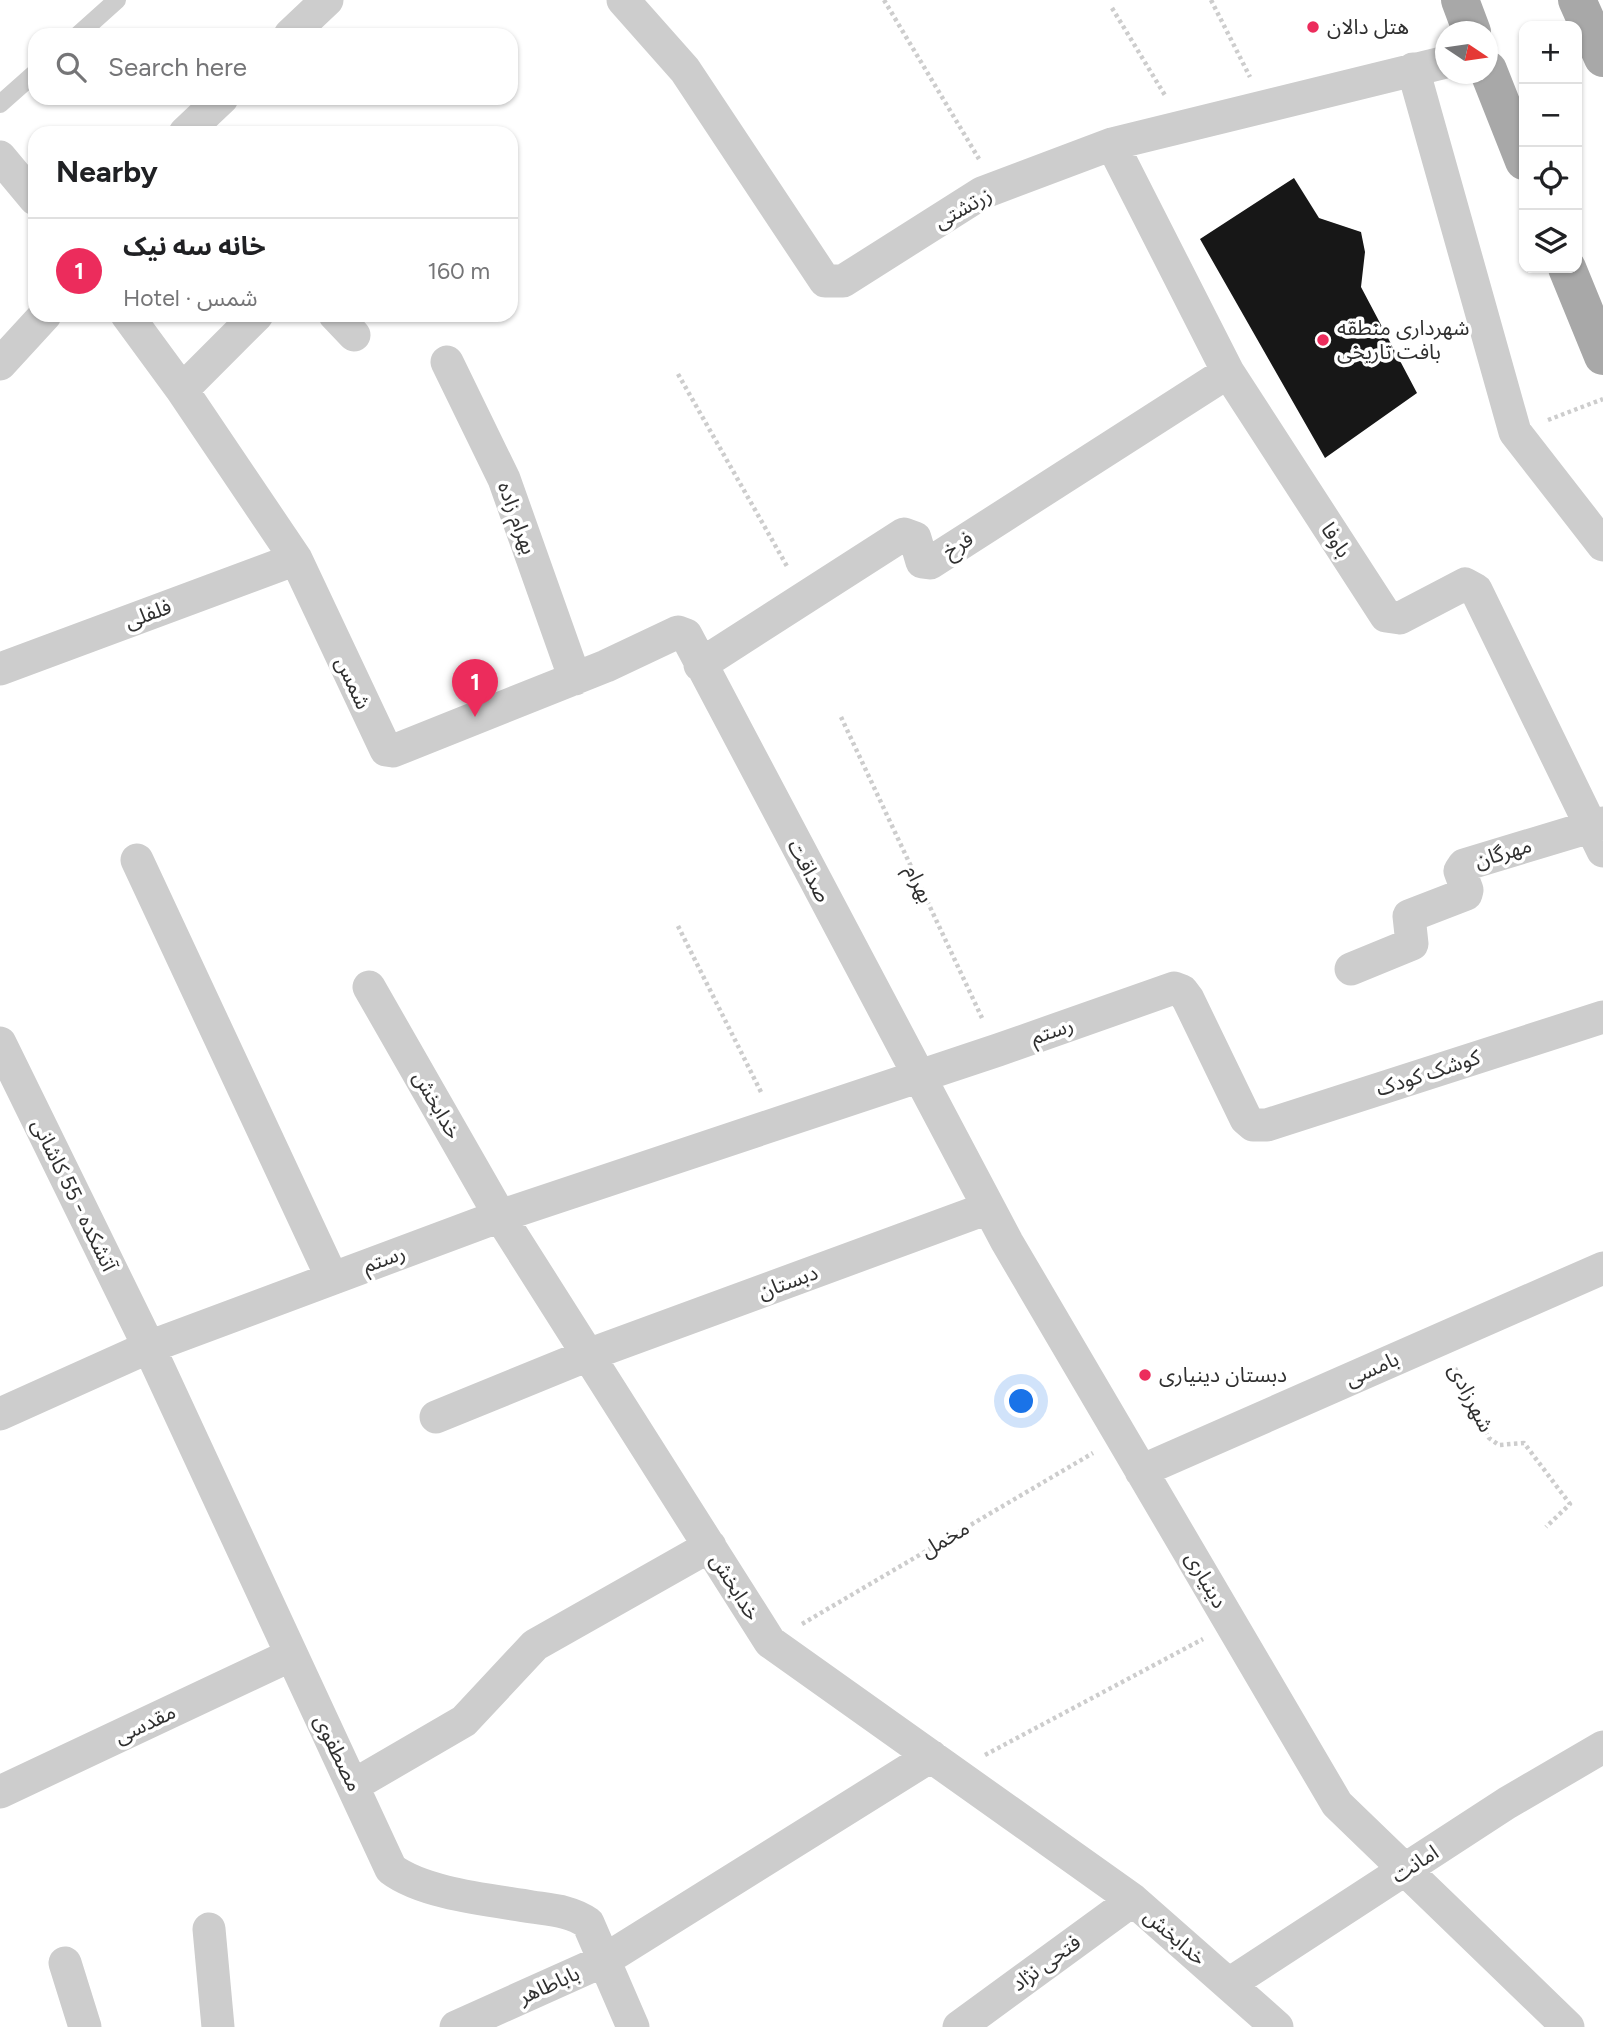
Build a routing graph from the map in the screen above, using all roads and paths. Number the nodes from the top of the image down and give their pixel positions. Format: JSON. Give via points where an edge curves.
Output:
{"nodes":[{"id":1,"x":117,"y":0,"type":"edge"},
{"id":2,"x":327,"y":0,"type":"edge"},
{"id":3,"x":623,"y":0,"type":"edge"},
{"id":4,"x":884,"y":0,"type":"edge"},
{"id":5,"x":1211,"y":0,"type":"edge"},
{"id":6,"x":1460,"y":0,"type":"edge"},
{"id":7,"x":1577,"y":0,"type":"edge"},
{"id":8,"x":1112,"y":8,"type":"dead end"},
{"id":9,"x":1468,"y":21,"type":"edge"},
{"id":10,"x":86,"y":28,"type":"edge"},
{"id":11,"x":297,"y":28,"type":"edge"},
{"id":12,"x":1603,"y":58,"type":"edge"},
{"id":13,"x":1435,"y":64,"type":"edge"},
{"id":14,"x":1413,"y":69,"type":"junction"},
{"id":15,"x":28,"y":79,"type":"edge"},
{"id":16,"x":1494,"y":84,"type":"edge"},
{"id":17,"x":0,"y":104,"type":"edge"},
{"id":18,"x":215,"y":105,"type":"edge"},
{"id":19,"x":1265,"y":106,"type":"junction"},
{"id":20,"x":192,"y":126,"type":"edge"},
{"id":21,"x":1184,"y":126,"type":"junction"},
{"id":22,"x":1112,"y":144,"type":"junction"},
{"id":23,"x":1519,"y":148,"type":"edge"},
{"id":24,"x":0,"y":157,"type":"edge"},
{"id":25,"x":997,"y":189,"type":"junction"},
{"id":26,"x":28,"y":191,"type":"edge"},
{"id":27,"x":1570,"y":273,"type":"edge"},
{"id":28,"x":1594,"y":315,"type":"edge"},
{"id":29,"x":39,"y":322,"type":"edge"},
{"id":30,"x":132,"y":322,"type":"edge"},
{"id":31,"x":250,"y":322,"type":"edge"},
{"id":32,"x":1603,"y":356,"type":"edge"},
{"id":33,"x":447,"y":362,"type":"dead end"},
{"id":34,"x":0,"y":364,"type":"edge"},
{"id":35,"x":1228,"y":372,"type":"junction"},
{"id":36,"x":678,"y":374,"type":"dead end"},
{"id":37,"x":182,"y":390,"type":"junction"},
{"id":38,"x":1603,"y":398,"type":"edge"},
{"id":39,"x":1515,"y":432,"type":"junction"},
{"id":40,"x":1603,"y":545,"type":"edge"},
{"id":41,"x":296,"y":559,"type":"junction"},
{"id":42,"x":806,"y":599,"type":"junction"},
{"id":43,"x":699,"y":665,"type":"junction"},
{"id":44,"x":0,"y":669,"type":"edge"},
{"id":45,"x":575,"y":679,"type":"junction"},
{"id":46,"x":841,"y":717,"type":"dead end"},
{"id":47,"x":1599,"y":833,"type":"edge"},
{"id":48,"x":137,"y":860,"type":"dead end"},
{"id":49,"x":677,"y":926,"type":"dead end"},
{"id":50,"x":1351,"y":969,"type":"dead end"},
{"id":51,"x":369,"y":986,"type":"dead end"},
{"id":52,"x":1603,"y":1017,"type":"edge"},
{"id":53,"x":0,"y":1043,"type":"edge"},
{"id":54,"x":998,"y":1051,"type":"junction"},
{"id":55,"x":918,"y":1076,"type":"junction"},
{"id":56,"x":776,"y":1123,"type":"junction"},
{"id":57,"x":1253,"y":1125,"type":"joint"},
{"id":58,"x":988,"y":1208,"type":"junction"},
{"id":59,"x":500,"y":1216,"type":"junction"},
{"id":60,"x":1603,"y":1268,"type":"edge"},
{"id":61,"x":332,"y":1278,"type":"junction"},
{"id":62,"x":1441,"y":1339,"type":"junction"},
{"id":63,"x":149,"y":1347,"type":"junction"},
{"id":64,"x":588,"y":1355,"type":"junction"},
{"id":65,"x":0,"y":1414,"type":"edge"},
{"id":66,"x":436,"y":1417,"type":"dead end"},
{"id":67,"x":1121,"y":1436,"type":"junction"},
{"id":68,"x":1141,"y":1471,"type":"junction"},
{"id":69,"x":1546,"y":1527,"type":"dead end"},
{"id":70,"x":710,"y":1546,"type":"junction"},
{"id":71,"x":1231,"y":1624,"type":"junction"},
{"id":72,"x":770,"y":1642,"type":"junction"},
{"id":73,"x":289,"y":1656,"type":"junction"},
{"id":74,"x":1603,"y":1747,"type":"edge"},
{"id":75,"x":942,"y":1764,"type":"junction"},
{"id":76,"x":354,"y":1785,"type":"junction"},
{"id":77,"x":0,"y":1792,"type":"edge"},
{"id":78,"x":1404,"y":1871,"type":"junction"},
{"id":79,"x":1133,"y":1900,"type":"junction"},
{"id":80,"x":209,"y":1929,"type":"dead end"},
{"id":81,"x":603,"y":1961,"type":"junction"},
{"id":82,"x":65,"y":1963,"type":"dead end"},
{"id":83,"x":1229,"y":1984,"type":"junction"},
{"id":84,"x":85,"y":2027,"type":"edge"},
{"id":85,"x":218,"y":2027,"type":"edge"},
{"id":86,"x":456,"y":2027,"type":"edge"},
{"id":87,"x":633,"y":2027,"type":"edge"},
{"id":88,"x":959,"y":2027,"type":"edge"},
{"id":89,"x":1277,"y":2027,"type":"edge"},
{"id":90,"x":1568,"y":2027,"type":"edge"}],
"edges":[{"from":1,"to":10,"type":"lane"},
{"from":2,"to":11,"type":"street"},
{"from":3,"to":25,"type":"street","name":"زرتشتی","via":[[685,70],[825,281],[843,281],[982,193]]},
{"from":4,"to":25,"type":"path"},
{"from":5,"to":19,"type":"path"},
{"from":6,"to":9,"type":"main road"},
{"from":7,"to":12,"type":"main road"},
{"from":8,"to":21,"type":"path"},
{"from":13,"to":14,"type":"street","name":"زرتشتی"},
{"from":14,"to":19,"type":"street","name":"زرتشتی"},
{"from":14,"to":39,"type":"street"},
{"from":15,"to":17,"type":"lane"},
{"from":16,"to":23,"type":"main road"},
{"from":18,"to":20,"type":"street"},
{"from":19,"to":21,"type":"street","name":"زرتشتی"},
{"from":21,"to":22,"type":"street","name":"زرتشتی"},
{"from":22,"to":25,"type":"street","name":"زرتشتی"},
{"from":22,"to":35,"type":"street","name":"باوفا"},
{"from":24,"to":26,"type":"street"},
{"from":27,"to":28,"type":"main road"},
{"from":28,"to":32,"type":"main road"},
{"from":29,"to":34,"type":"street"},
{"from":30,"to":37,"type":"street","name":"شمس"},
{"from":31,"to":37,"type":"street"},
{"from":33,"to":45,"type":"street","name":"بهرام زاده","via":[[503,479]]},
{"from":35,"to":42,"type":"street","name":"فرخ","via":[[930,563],[922,562],[915,538],[904,534]]},
{"from":35,"to":47,"type":"street","name":"باوفا","via":[[1386,616],[1400,618],[1465,584],[1476,590]]},
{"from":36,"to":42,"type":"path"},
{"from":37,"to":41,"type":"street","name":"شمس"},
{"from":38,"to":39,"type":"path"},
{"from":39,"to":40,"type":"street"},
{"from":41,"to":44,"type":"street","name":"فلفلی"},
{"from":41,"to":45,"type":"street","name":"شمس","via":[[386,750]]},
{"from":42,"to":43,"type":"street","name":"فرخ"},
{"from":43,"to":45,"type":"street","name":"شمس","via":[[686,635],[678,632]]},
{"from":43,"to":55,"type":"street","name":"صداقت"},
{"from":46,"to":54,"type":"path","name":"بهرام"},
{"from":47,"to":50,"type":"street","name":"مهرگان","via":[[1464,865],[1460,870],[1466,894],[1409,916],[1412,944]]},
{"from":48,"to":61,"type":"street"},
{"from":49,"to":56,"type":"path"},
{"from":51,"to":59,"type":"street","name":"خدابخش"},
{"from":52,"to":57,"type":"street","name":"کوشک کودک","via":[[1267,1125]]},
{"from":53,"to":63,"type":"street","name":"آتشکده - 55 کاشانی"},
{"from":54,"to":55,"type":"street","name":"رستم"},
{"from":54,"to":57,"type":"street","name":"رستم","via":[[1174,988],[1188,999]]},
{"from":55,"to":56,"type":"street","name":"رستم"},
{"from":55,"to":58,"type":"street","name":"دینیاری"},
{"from":56,"to":59,"type":"street","name":"رستم"},
{"from":58,"to":64,"type":"street","name":"دبستان"},
{"from":58,"to":67,"type":"street","name":"دینیاری"},
{"from":59,"to":61,"type":"street","name":"رستم"},
{"from":59,"to":64,"type":"street","name":"خدابخش"},
{"from":60,"to":62,"type":"street","name":"بامسی"},
{"from":61,"to":63,"type":"street","name":"رستم"},
{"from":62,"to":68,"type":"street","name":"بامسی"},
{"from":62,"to":69,"type":"path","name":"شهرزادی","via":[[1489,1438],[1499,1444],[1524,1443],[1570,1504]]},
{"from":63,"to":65,"type":"street","name":"رستم"},
{"from":63,"to":73,"type":"street","name":"مصطفوی"},
{"from":64,"to":66,"type":"street","name":"دبستان"},
{"from":64,"to":70,"type":"street","name":"خدابخش"},
{"from":67,"to":68,"type":"street","name":"دینیاری"},
{"from":67,"to":72,"type":"path","name":"مخمل"},
{"from":68,"to":71,"type":"street","name":"دینیاری"},
{"from":70,"to":72,"type":"street","name":"خدابخش"},
{"from":70,"to":76,"type":"street","via":[[535,1645],[464,1721]]},
{"from":71,"to":75,"type":"path"},
{"from":71,"to":78,"type":"street","name":"دینیاری","via":[[1337,1804]]},
{"from":72,"to":75,"type":"street","name":"خدابخش"},
{"from":73,"to":76,"type":"street","name":"مصطفوی"},
{"from":73,"to":77,"type":"street","name":"مقدسی"},
{"from":74,"to":78,"type":"street","name":"امانت"},
{"from":75,"to":79,"type":"street","name":"خدابخش"},
{"from":75,"to":81,"type":"street","name":"باباطاهر"},
{"from":76,"to":81,"type":"street","name":"مصطفوی","via":[[391,1869],[400,1877],[486,1900],[575,1913],[588,1923]]},
{"from":78,"to":83,"type":"street","name":"امانت"},
{"from":78,"to":90,"type":"street","name":"دینیاری"},
{"from":79,"to":83,"type":"street","name":"خدابخش"},
{"from":79,"to":88,"type":"street","name":"فتحی نژاد"},
{"from":80,"to":85,"type":"street"},
{"from":81,"to":86,"type":"street","name":"باباطاهر"},
{"from":81,"to":87,"type":"street","name":"مصطفوی"},
{"from":82,"to":84,"type":"street"},
{"from":83,"to":89,"type":"street","name":"خدابخش"}]}
